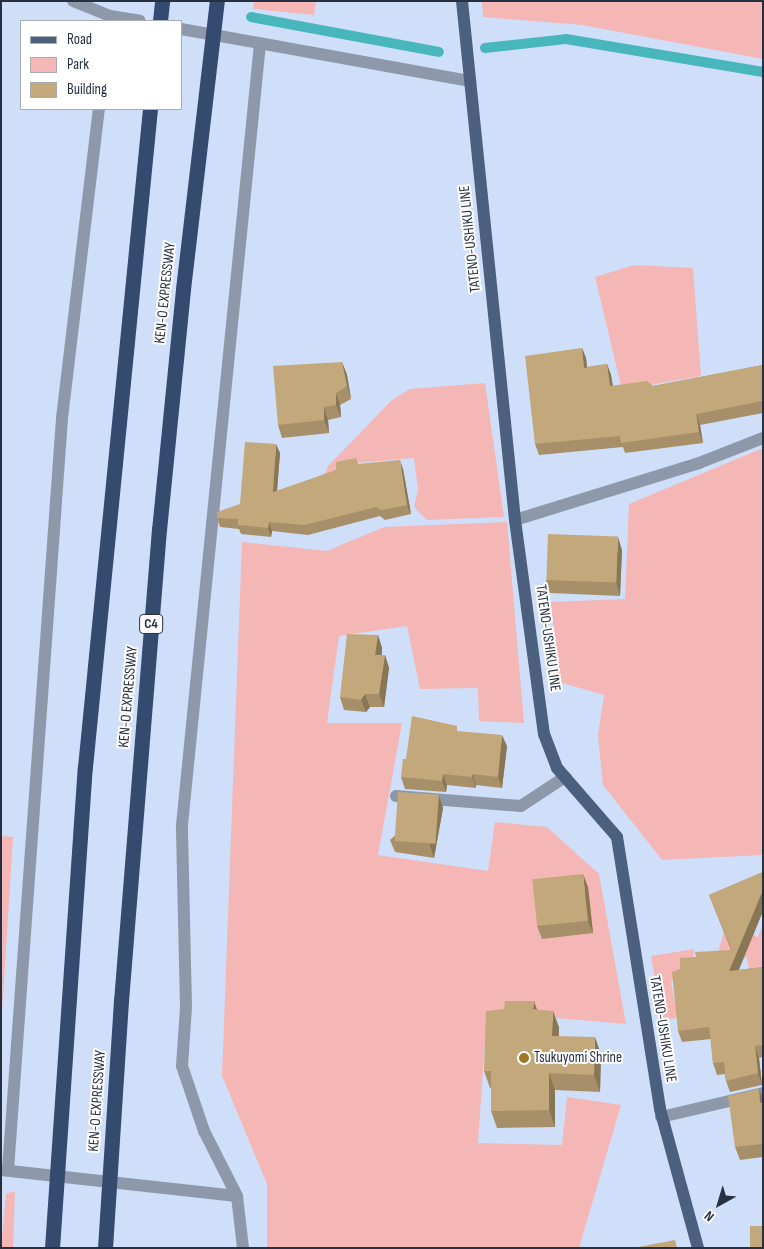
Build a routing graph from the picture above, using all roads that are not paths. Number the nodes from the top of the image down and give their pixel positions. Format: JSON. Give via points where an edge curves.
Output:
{"nodes":[{"id":1,"x":73,"y":1,"type":"edge"},
{"id":2,"x":162,"y":1,"type":"edge"},
{"id":3,"x":217,"y":1,"type":"edge"},
{"id":4,"x":462,"y":1,"type":"edge"},
{"id":5,"x":110,"y":18,"type":"edge"},
{"id":6,"x":130,"y":20,"type":"edge"},
{"id":7,"x":160,"y":20,"type":"edge"},
{"id":8,"x":182,"y":29,"type":"edge"},
{"id":9,"x":260,"y":44,"type":"junction"},
{"id":10,"x":470,"y":81,"type":"junction"},
{"id":11,"x":99,"y":110,"type":"edge"},
{"id":12,"x":150,"y":110,"type":"edge"},
{"id":13,"x":763,"y":438,"type":"edge"},
{"id":14,"x":515,"y":520,"type":"junction"},
{"id":15,"x":565,"y":777,"type":"junction"},
{"id":16,"x":396,"y":796,"type":"edge"},
{"id":17,"x":763,"y":1093,"type":"edge"},
{"id":18,"x":661,"y":1117,"type":"junction"},
{"id":19,"x":5,"y":1170,"type":"edge"},
{"id":20,"x":237,"y":1196,"type":"junction"},
{"id":21,"x":105,"y":1244,"type":"edge"},
{"id":22,"x":52,"y":1248,"type":"edge"},
{"id":23,"x":243,"y":1248,"type":"edge"},
{"id":24,"x":698,"y":1248,"type":"edge"}],
"edges":[{"from":1,"to":5,"type":"street"},
{"from":2,"to":7,"type":"highway"},
{"from":3,"to":21,"type":"highway","name":"KEN-O EXPRESSWAY","number":"C4","bridge":true,"via":[[159,530],[120,1000]]},
{"from":4,"to":10,"type":"main road","name":"TATENO-USHIKU LINE"},
{"from":5,"to":6,"type":"street"},
{"from":8,"to":9,"type":"street"},
{"from":9,"to":10,"type":"street"},
{"from":9,"to":20,"type":"street","via":[[182,825],[186,1007],[182,1066],[204,1131]]},
{"from":10,"to":14,"type":"main road","name":"TATENO-USHIKU LINE"},
{"from":11,"to":19,"type":"street","via":[[62,418]]},
{"from":12,"to":22,"type":"highway","bridge":true,"via":[[85,767]]},
{"from":13,"to":14,"type":"street","via":[[699,463]]},
{"from":14,"to":15,"type":"main road","name":"TATENO-USHIKU LINE","via":[[544,734],[557,768]]},
{"from":15,"to":16,"type":"street","via":[[521,806]]},
{"from":15,"to":18,"type":"main road","name":"TATENO-USHIKU LINE","via":[[617,836]]},
{"from":17,"to":18,"type":"street"},
{"from":18,"to":24,"type":"main road","name":"TATENO-USHIKU LINE"},
{"from":19,"to":20,"type":"street"},
{"from":20,"to":23,"type":"street"}]}
